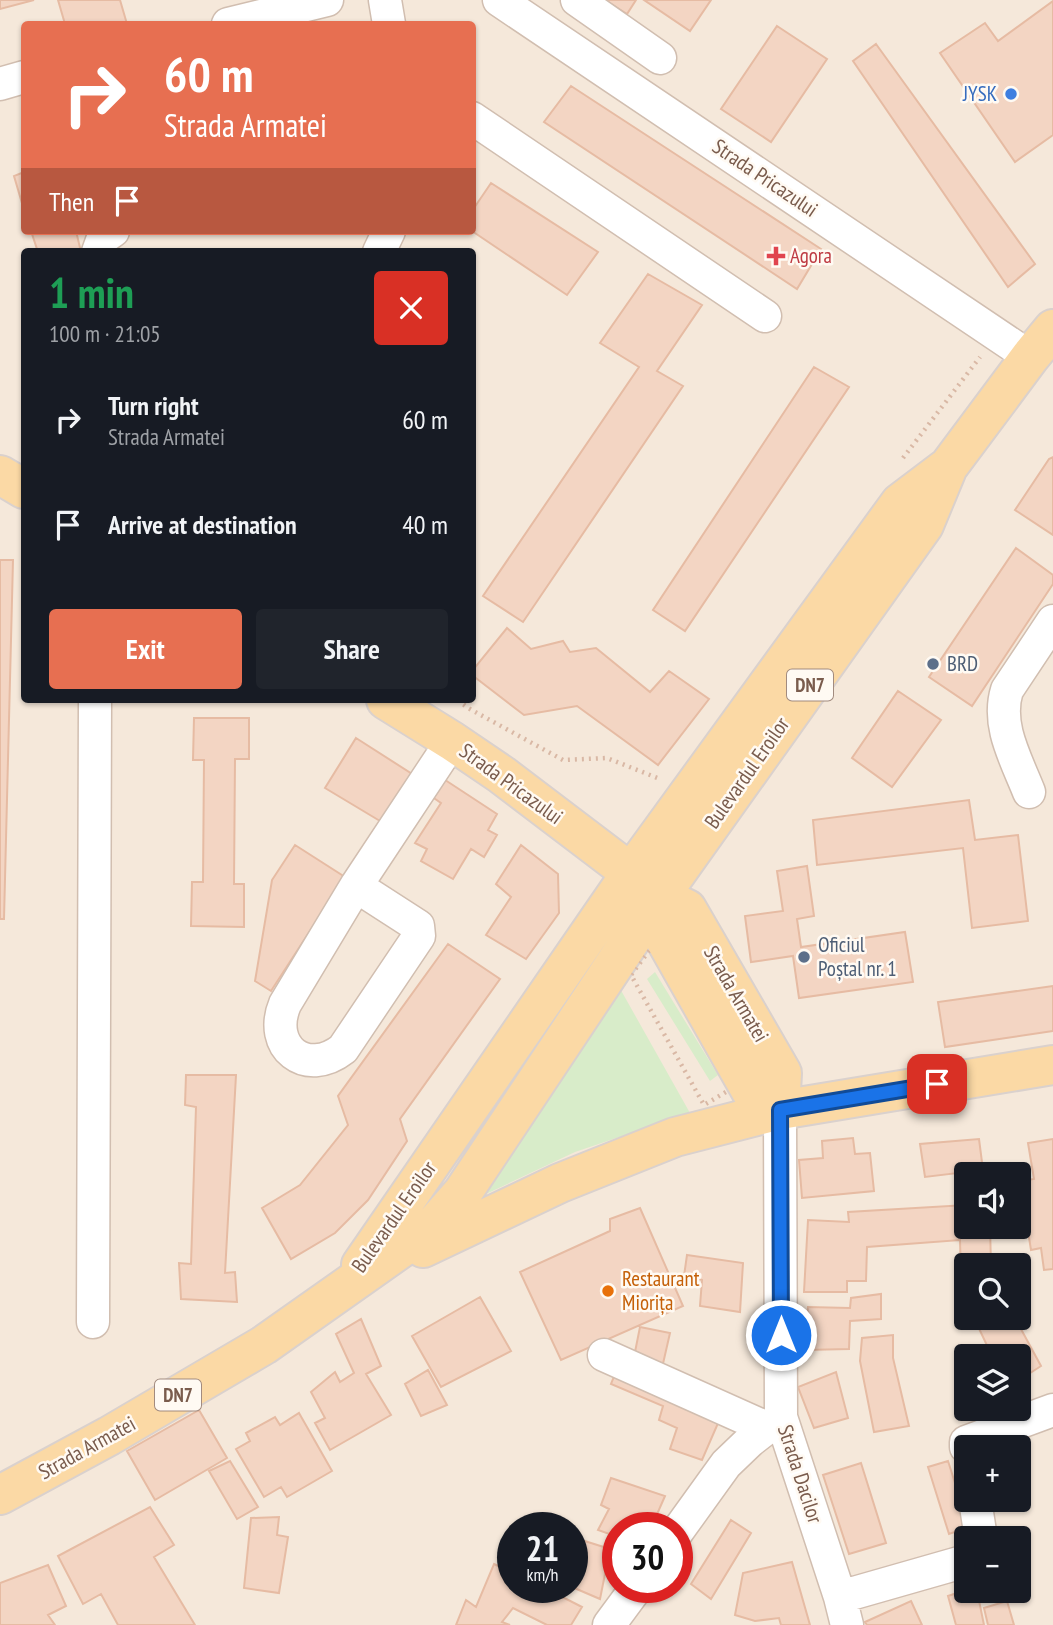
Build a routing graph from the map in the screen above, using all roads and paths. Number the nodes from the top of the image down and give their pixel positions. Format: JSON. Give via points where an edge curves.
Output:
{"nodes":[{"id":1,"x":221,"y":0,"type":"edge"},
{"id":2,"x":327,"y":0,"type":"edge"},
{"id":3,"x":385,"y":0,"type":"edge"},
{"id":4,"x":499,"y":0,"type":"edge"},
{"id":5,"x":577,"y":0,"type":"edge"},
{"id":6,"x":227,"y":21,"type":"edge"},
{"id":7,"x":240,"y":21,"type":"edge"},
{"id":8,"x":388,"y":21,"type":"edge"},
{"id":9,"x":660,"y":58,"type":"dead end"},
{"id":10,"x":21,"y":78,"type":"edge"},
{"id":11,"x":0,"y":84,"type":"edge"},
{"id":12,"x":476,"y":121,"type":"edge"},
{"id":13,"x":765,"y":316,"type":"dead end"},
{"id":14,"x":1042,"y":343,"type":"edge"},
{"id":15,"x":0,"y":475,"type":"edge"},
{"id":16,"x":21,"y":487,"type":"edge"},
{"id":17,"x":1053,"y":621,"type":"edge"},
{"id":18,"x":95,"y":703,"type":"edge"},
{"id":19,"x":391,"y":703,"type":"edge"},
{"id":20,"x":462,"y":703,"type":"edge"},
{"id":21,"x":452,"y":741,"type":"junction"},
{"id":22,"x":663,"y":780,"type":"dead end"},
{"id":23,"x":1029,"y":792,"type":"dead end"},
{"id":24,"x":645,"y":885,"type":"junction"},
{"id":25,"x":356,"y":886,"type":"junction"},
{"id":26,"x":1053,"y":1065,"type":"edge"},
{"id":27,"x":780,"y":1110,"type":"junction"},
{"id":28,"x":348,"y":1284,"type":"junction"},
{"id":29,"x":93,"y":1322,"type":"dead end"},
{"id":30,"x":604,"y":1356,"type":"dead end"},
{"id":31,"x":1053,"y":1410,"type":"edge"},
{"id":32,"x":774,"y":1423,"type":"junction"},
{"id":33,"x":985,"y":1435,"type":"edge"},
{"id":34,"x":0,"y":1495,"type":"edge"},
{"id":35,"x":691,"y":1512,"type":"edge"},
{"id":36,"x":954,"y":1566,"type":"edge"},
{"id":37,"x":625,"y":1603,"type":"edge"},
{"id":38,"x":843,"y":1611,"type":"edge"},
{"id":39,"x":609,"y":1625,"type":"edge"}],
"edges":[{"from":1,"to":6,"type":"street"},
{"from":2,"to":7,"type":"street"},
{"from":3,"to":8,"type":"street"},
{"from":4,"to":14,"type":"street","name":"Strada Pricazului"},
{"from":5,"to":9,"type":"street"},
{"from":10,"to":11,"type":"street"},
{"from":12,"to":13,"type":"street"},
{"from":14,"to":24,"type":"main road","name":"Bulevardul Eroilor","number":"DN7","via":[[948,467],[901,503]]},
{"from":15,"to":16,"type":"main road"},
{"from":17,"to":23,"type":"street","via":[[1003,703],[1003,722]]},
{"from":18,"to":29,"type":"street"},
{"from":19,"to":21,"type":"main road","name":"Strada Pricazului"},
{"from":20,"to":22,"type":"path","via":[[563,760],[607,758]]},
{"from":21,"to":24,"type":"main road","name":"Strada Pricazului"},
{"from":21,"to":25,"type":"street"},
{"from":24,"to":27,"type":"main road","name":"Strada Armatei","via":[[663,936],[752,1093]]},
{"from":24,"to":28,"type":"main road","name":"Bulevardul Eroilor","number":"DN7","via":[[463,1192],[434,1226]]},
{"from":25,"to":25,"type":"street","via":[[280,1016],[284,1042],[306,1060],[324,1060],[343,1049],[419,936],[418,926]]},
{"from":26,"to":27,"type":"main road"},
{"from":27,"to":28,"type":"main road","via":[[675,1137],[560,1182]]},
{"from":27,"to":32,"type":"street","name":"Strada Dacilor"},
{"from":28,"to":34,"type":"main road","name":"Strada Armatei","number":"DN7","via":[[264,1345]]},
{"from":30,"to":32,"type":"street"},
{"from":31,"to":33,"type":"street"},
{"from":32,"to":35,"type":"street","via":[[726,1464]]},
{"from":32,"to":38,"type":"street","name":"Strada Dacilor"},
{"from":36,"to":38,"type":"street"},
{"from":37,"to":39,"type":"street"}]}
